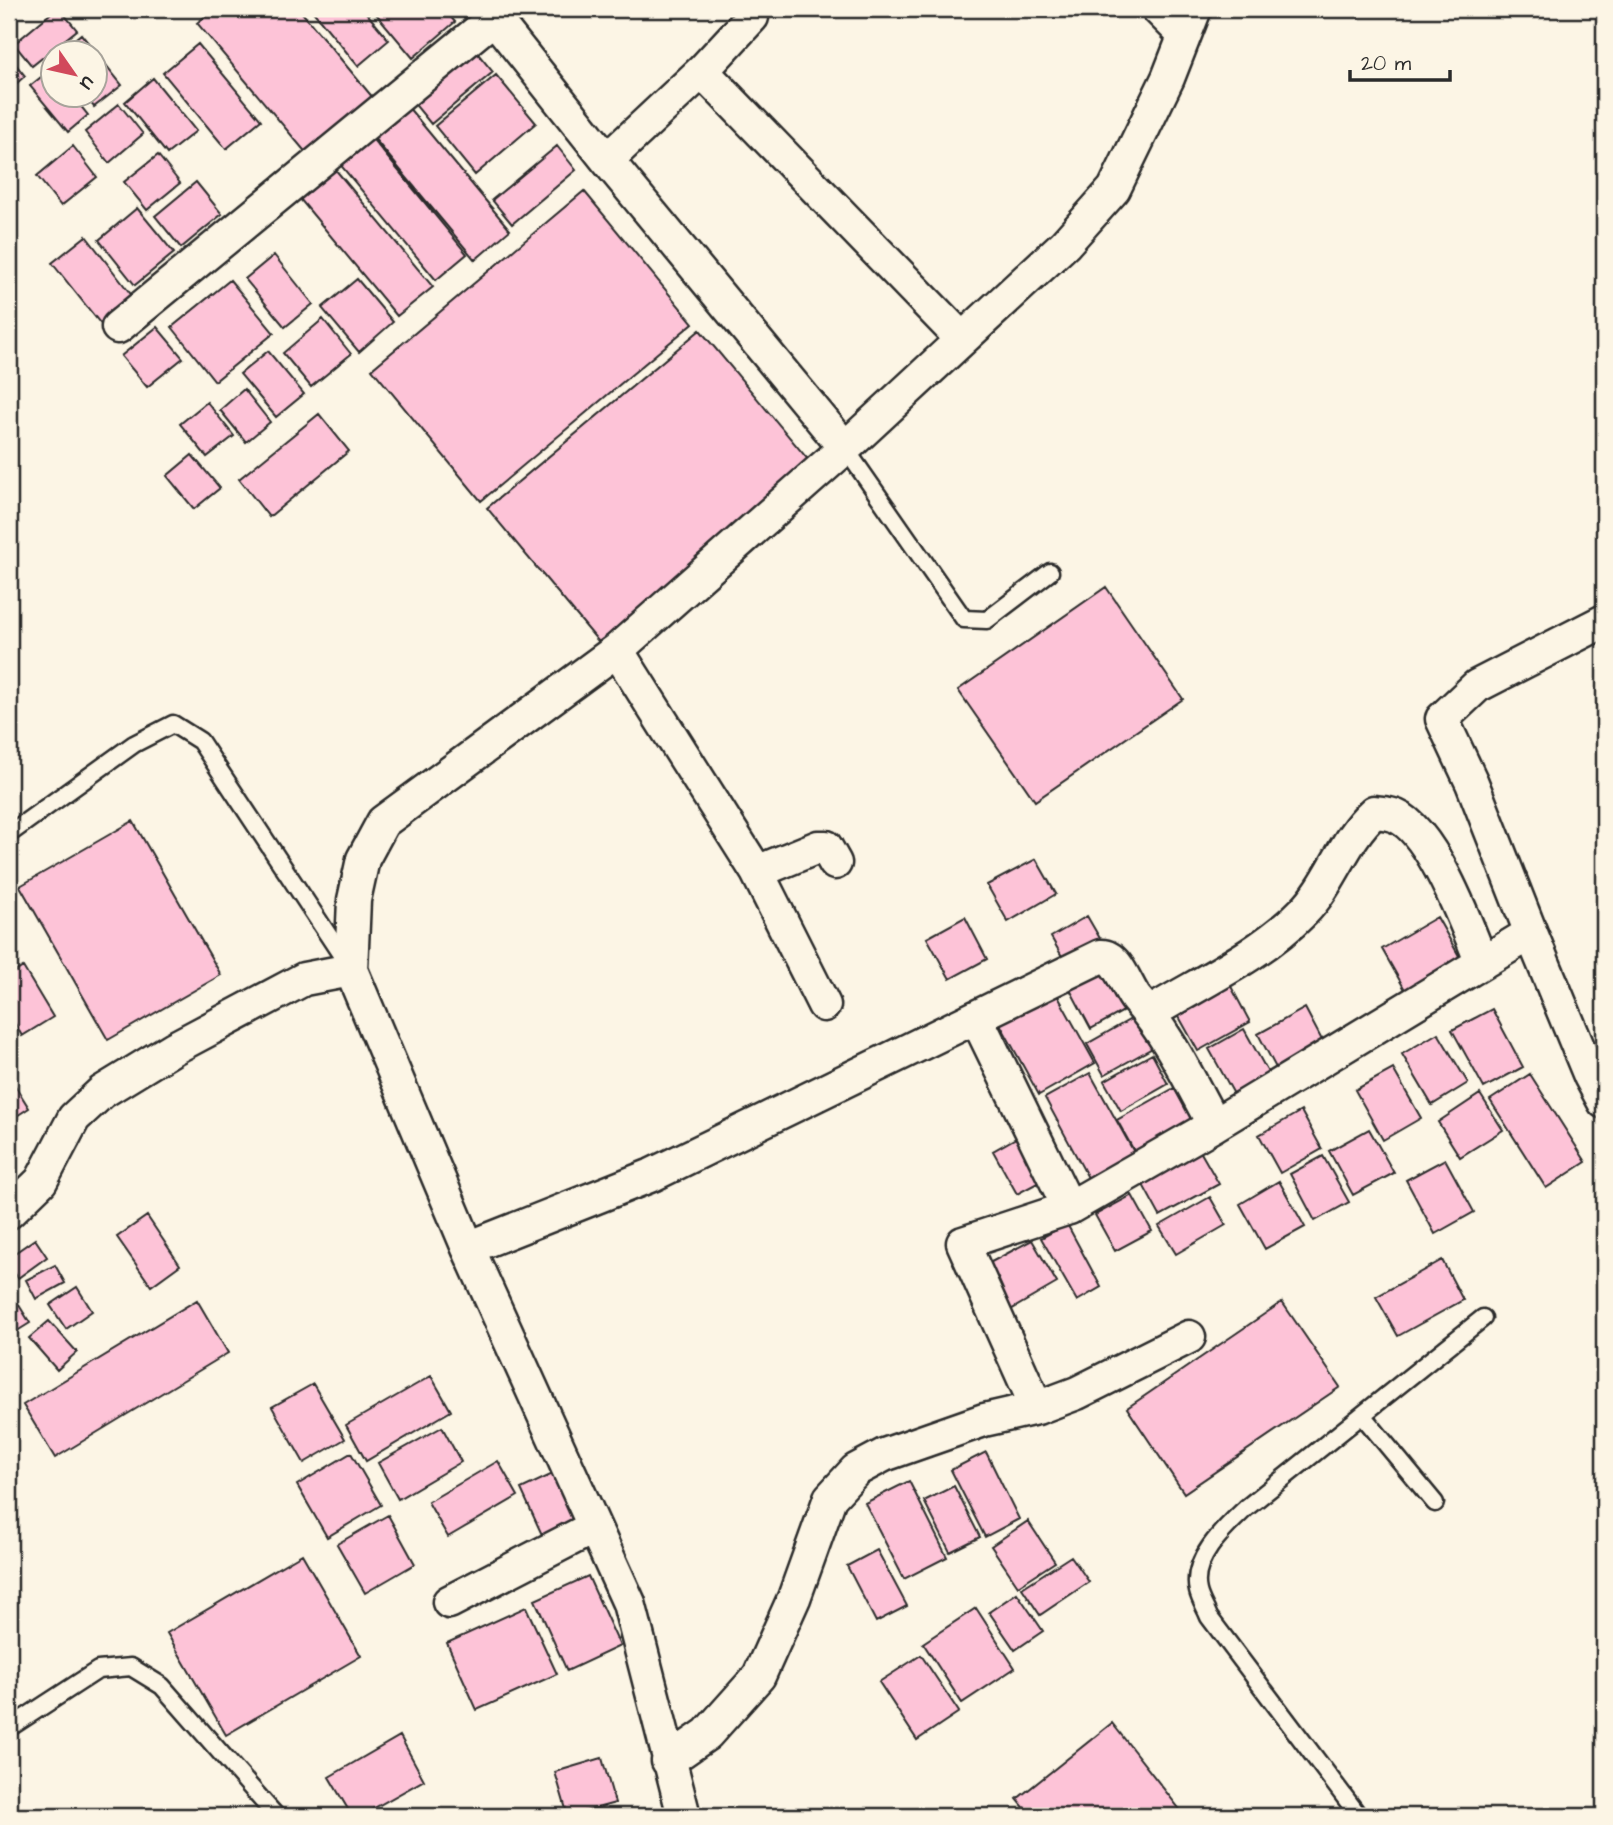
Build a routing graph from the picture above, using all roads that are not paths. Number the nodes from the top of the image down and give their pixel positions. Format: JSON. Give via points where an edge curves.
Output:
{"nodes":[{"id":1,"x":1158,"y":9,"type":"edge"},
{"id":2,"x":491,"y":13,"type":"edge"},
{"id":3,"x":752,"y":17,"type":"dead end"},
{"id":4,"x":1190,"y":22,"type":"edge"},
{"id":5,"x":702,"y":71,"type":"junction"},
{"id":6,"x":607,"y":160,"type":"junction"},
{"id":7,"x":118,"y":327,"type":"dead end"},
{"id":8,"x":962,"y":339,"type":"junction"},
{"id":9,"x":845,"y":448,"type":"junction"},
{"id":10,"x":1050,"y":572,"type":"dead end"},
{"id":11,"x":1604,"y":621,"type":"edge"},
{"id":12,"x":617,"y":650,"type":"junction"},
{"id":13,"x":9,"y":834,"type":"edge"},
{"id":14,"x":835,"y":863,"type":"dead end"},
{"id":15,"x":757,"y":872,"type":"junction"},
{"id":16,"x":1531,"y":933,"type":"junction"},
{"id":17,"x":1481,"y":961,"type":"junction"},
{"id":18,"x":351,"y":970,"type":"junction"},
{"id":19,"x":824,"y":1005,"type":"dead end"},
{"id":20,"x":1150,"y":1013,"type":"junction"},
{"id":21,"x":976,"y":1017,"type":"junction"},
{"id":22,"x":1604,"y":1102,"type":"edge"},
{"id":23,"x":1214,"y":1125,"type":"junction"},
{"id":24,"x":1069,"y":1208,"type":"junction"},
{"id":25,"x":9,"y":1212,"type":"edge"},
{"id":26,"x":468,"y":1248,"type":"junction"},
{"id":27,"x":1483,"y":1318,"type":"dead end"},
{"id":28,"x":1189,"y":1337,"type":"dead end"},
{"id":29,"x":1037,"y":1408,"type":"junction"},
{"id":30,"x":1362,"y":1415,"type":"junction"},
{"id":31,"x":1435,"y":1503,"type":"dead end"},
{"id":32,"x":594,"y":1527,"type":"junction"},
{"id":33,"x":449,"y":1602,"type":"dead end"},
{"id":34,"x":9,"y":1728,"type":"edge"},
{"id":35,"x":668,"y":1762,"type":"junction"},
{"id":36,"x":276,"y":1816,"type":"edge"},
{"id":37,"x":684,"y":1816,"type":"edge"},
{"id":38,"x":1359,"y":1816,"type":"edge"}],
"edges":[{"from":1,"to":4,"type":"street"},
{"from":2,"to":6,"type":"street"},
{"from":2,"to":7,"type":"street"},
{"from":3,"to":5,"type":"street"},
{"from":4,"to":8,"type":"street","via":[[1114,189],[1065,244]]},
{"from":5,"to":6,"type":"street"},
{"from":5,"to":8,"type":"street"},
{"from":6,"to":9,"type":"street"},
{"from":8,"to":9,"type":"street"},
{"from":9,"to":10,"type":"lane","via":[[964,619],[987,620]]},
{"from":9,"to":12,"type":"street"},
{"from":11,"to":16,"type":"street","via":[[1477,686],[1442,719],[1487,818]]},
{"from":12,"to":15,"type":"street"},
{"from":12,"to":18,"type":"street","via":[[383,822],[363,859],[354,900]]},
{"from":13,"to":18,"type":"lane","via":[[134,744],[173,724],[200,741]]},
{"from":14,"to":15,"type":"street","via":[[826,848],[818,847]]},
{"from":15,"to":19,"type":"street"},
{"from":16,"to":17,"type":"street"},
{"from":16,"to":22,"type":"street"},
{"from":17,"to":20,"type":"street","via":[[1457,900],[1427,846],[1396,816],[1374,812],[1346,844],[1305,910],[1288,926]]},
{"from":17,"to":23,"type":"street"},
{"from":18,"to":25,"type":"street","via":[[304,979],[173,1048],[102,1092],[74,1118],[41,1181]]},
{"from":18,"to":26,"type":"street"},
{"from":20,"to":21,"type":"street","via":[[1106,956]]},
{"from":20,"to":23,"type":"street"},
{"from":21,"to":24,"type":"street"},
{"from":21,"to":26,"type":"street","via":[[652,1175]]},
{"from":23,"to":24,"type":"street"},
{"from":24,"to":29,"type":"street","via":[[964,1243]]},
{"from":26,"to":32,"type":"street"},
{"from":27,"to":30,"type":"lane"},
{"from":28,"to":29,"type":"street"},
{"from":29,"to":35,"type":"street","via":[[984,1420],[884,1455],[856,1470],[830,1498],[794,1598],[759,1676],[708,1734]]},
{"from":30,"to":31,"type":"lane"},
{"from":30,"to":38,"type":"lane","via":[[1217,1536],[1201,1565],[1197,1589],[1209,1617]]},
{"from":32,"to":33,"type":"street"},
{"from":32,"to":35,"type":"street","via":[[629,1603]]},
{"from":34,"to":36,"type":"lane","via":[[98,1670],[131,1667],[162,1686]]},
{"from":35,"to":37,"type":"street"}]}
